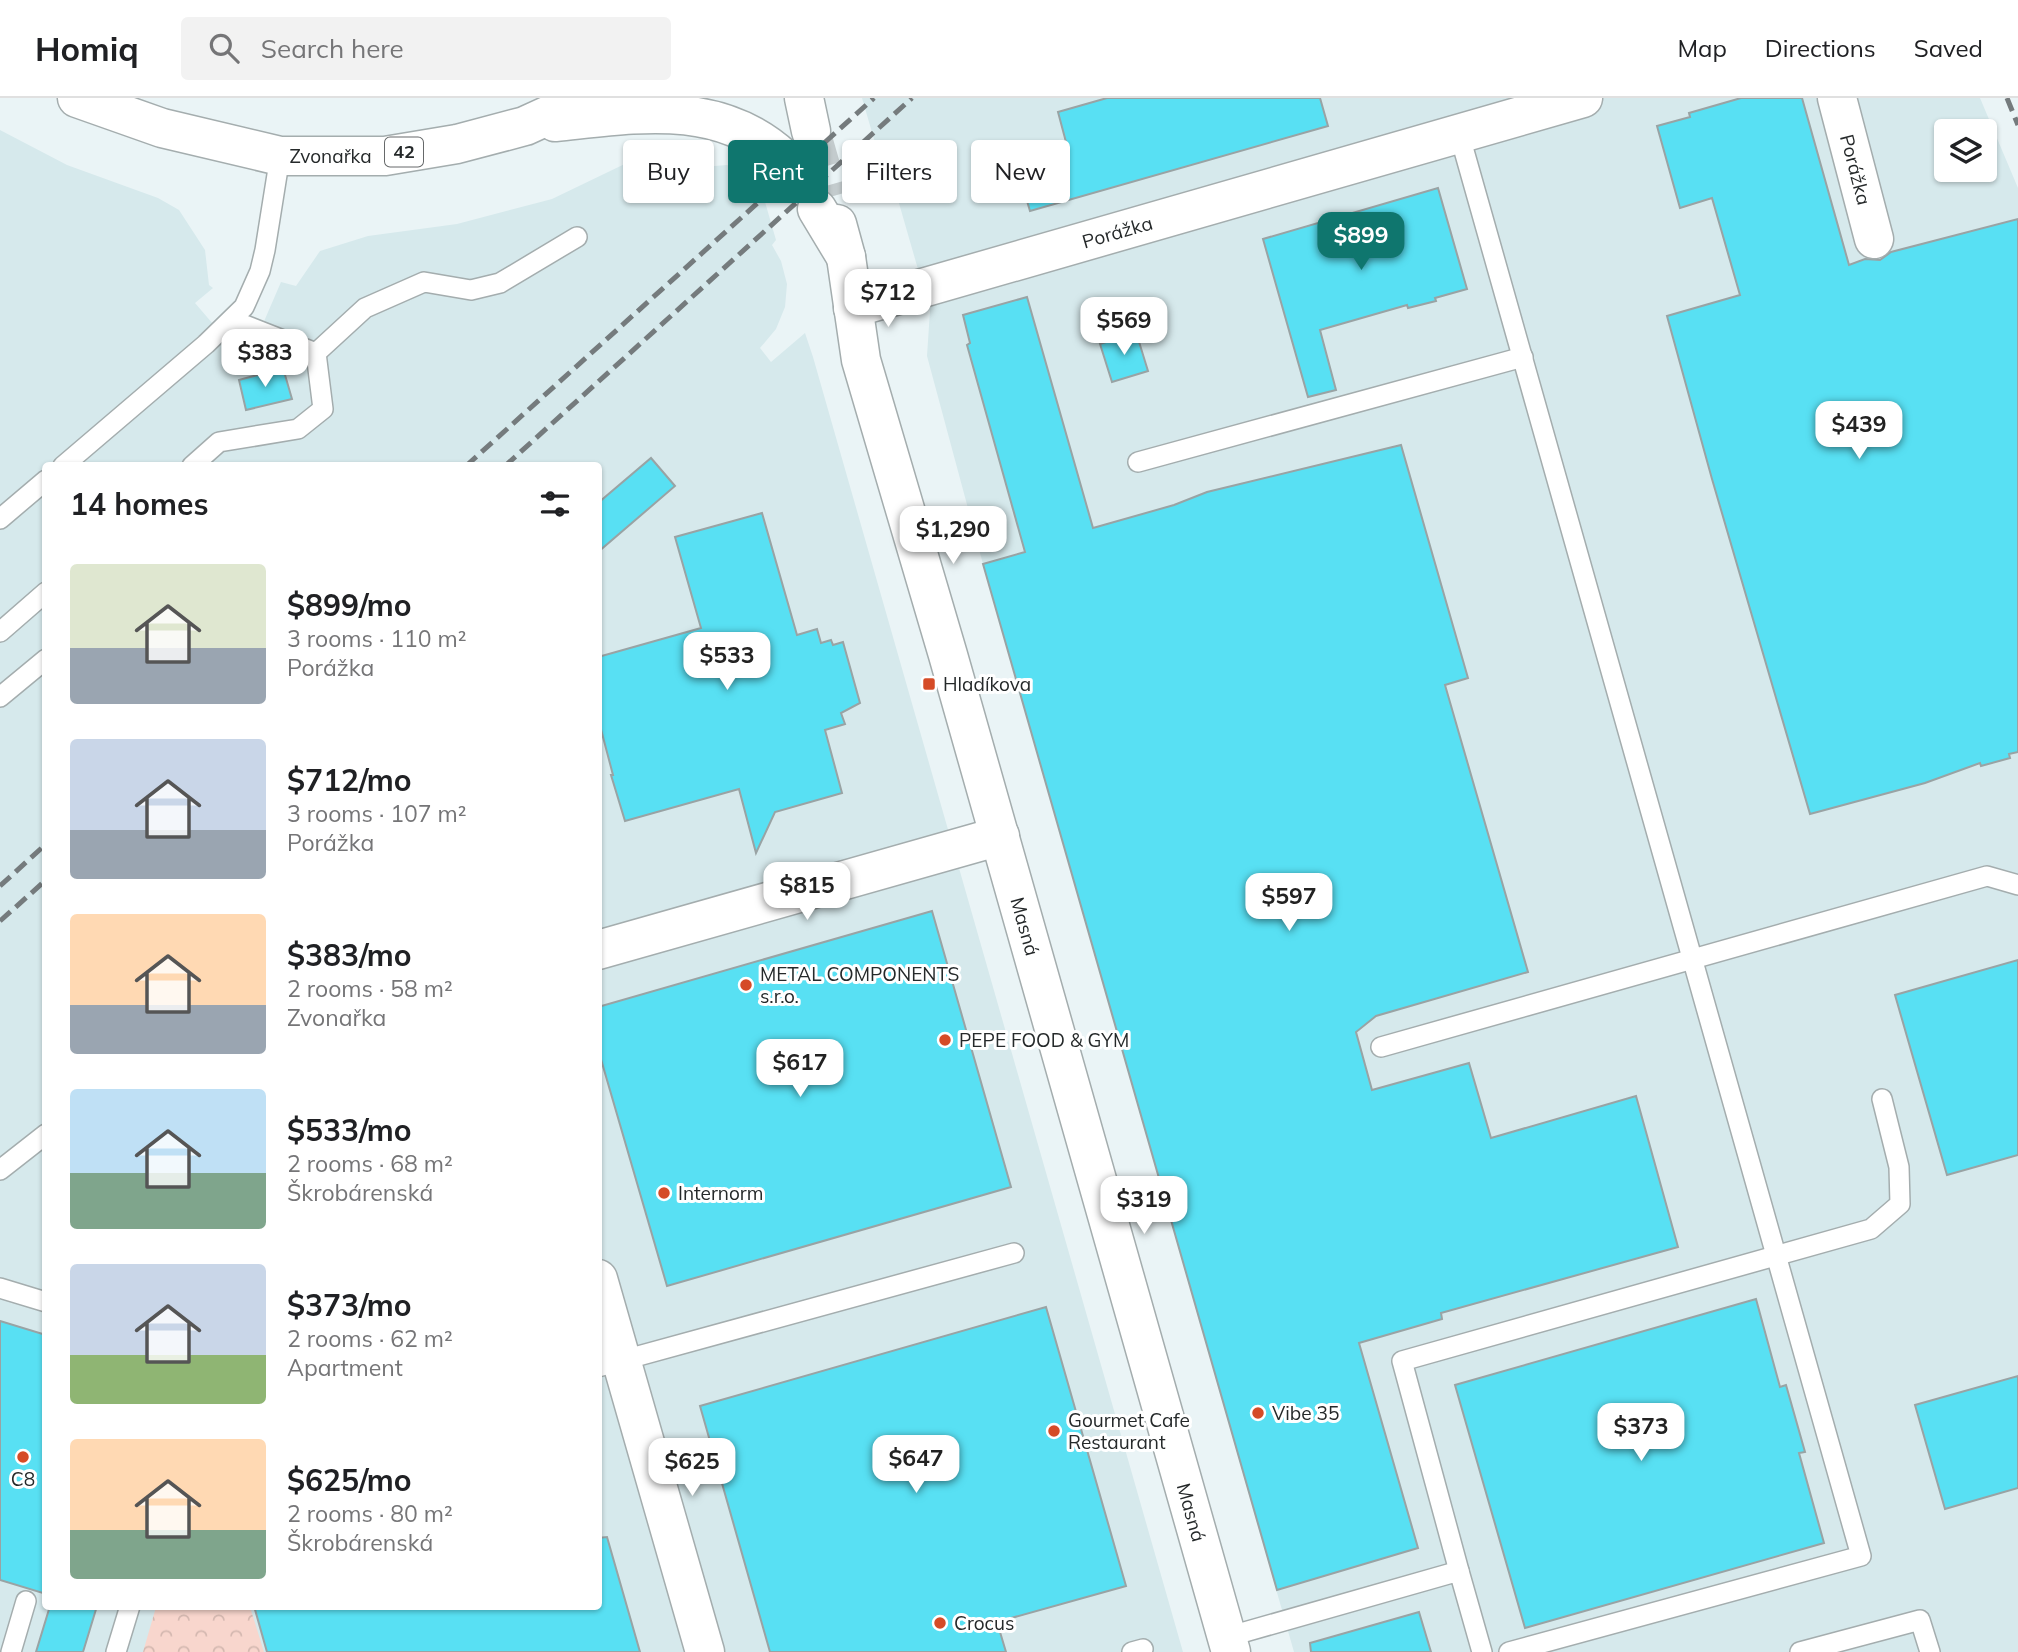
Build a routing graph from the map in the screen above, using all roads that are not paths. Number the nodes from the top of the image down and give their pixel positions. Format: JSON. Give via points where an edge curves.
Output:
{"nodes":[{"id":1,"x":77,"y":98,"type":"edge"},
{"id":2,"x":586,"y":98,"type":"edge"},
{"id":3,"x":1583,"y":98,"type":"edge"},
{"id":4,"x":1837,"y":98,"type":"edge"},
{"id":5,"x":525,"y":125,"type":"junction"},
{"id":6,"x":1460,"y":133,"type":"junction"},
{"id":7,"x":760,"y":140,"type":"tunnel mouth"},
{"id":8,"x":280,"y":156,"type":"junction"},
{"id":9,"x":824,"y":203,"type":"tunnel mouth"},
{"id":10,"x":577,"y":237,"type":"dead end"},
{"id":11,"x":1874,"y":239,"type":"dead end"},
{"id":12,"x":853,"y":308,"type":"junction"},
{"id":13,"x":232,"y":320,"type":"junction"},
{"id":14,"x":316,"y":353,"type":"junction"},
{"id":15,"x":1523,"y":357,"type":"junction"},
{"id":16,"x":68,"y":462,"type":"edge"},
{"id":17,"x":196,"y":462,"type":"edge"},
{"id":18,"x":1138,"y":462,"type":"dead end"},
{"id":19,"x":42,"y":483,"type":"edge"},
{"id":20,"x":0,"y":519,"type":"edge"},
{"id":21,"x":42,"y":595,"type":"edge"},
{"id":22,"x":0,"y":632,"type":"edge"},
{"id":23,"x":42,"y":662,"type":"edge"},
{"id":24,"x":0,"y":697,"type":"edge"},
{"id":25,"x":1000,"y":836,"type":"junction"},
{"id":26,"x":2018,"y":885,"type":"edge"},
{"id":27,"x":602,"y":949,"type":"edge"},
{"id":28,"x":1692,"y":958,"type":"junction"},
{"id":29,"x":1381,"y":1047,"type":"dead end"},
{"id":30,"x":1882,"y":1099,"type":"dead end"},
{"id":31,"x":42,"y":1137,"type":"edge"},
{"id":32,"x":0,"y":1170,"type":"edge"},
{"id":33,"x":1014,"y":1253,"type":"dead end"},
{"id":34,"x":1777,"y":1256,"type":"junction"},
{"id":35,"x":0,"y":1288,"type":"edge"},
{"id":36,"x":42,"y":1300,"type":"edge"},
{"id":37,"x":602,"y":1307,"type":"edge"},
{"id":38,"x":610,"y":1364,"type":"edge"},
{"id":39,"x":1459,"y":1571,"type":"junction"},
{"id":40,"x":26,"y":1601,"type":"dead end"},
{"id":41,"x":129,"y":1610,"type":"edge"},
{"id":42,"x":1229,"y":1644,"type":"edge"},
{"id":43,"x":11,"y":1652,"type":"edge"},
{"id":44,"x":116,"y":1652,"type":"edge"},
{"id":45,"x":705,"y":1652,"type":"edge"},
{"id":46,"x":1482,"y":1652,"type":"edge"},
{"id":47,"x":1509,"y":1652,"type":"edge"},
{"id":48,"x":1800,"y":1652,"type":"edge"},
{"id":49,"x":1930,"y":1652,"type":"edge"}],
"edges":[{"from":1,"to":8,"type":"street","name":"Zvonařka","number":"42","via":[[162,128]]},
{"from":2,"to":5,"type":"street","name":"Zvonařka","number":"42"},
{"from":3,"to":6,"type":"street","name":"Porážka"},
{"from":4,"to":11,"type":"street","name":"Porážka"},
{"from":5,"to":7,"type":"street","via":[[683,114],[739,128]]},
{"from":5,"to":8,"type":"street","name":"Zvonařka","number":"42","via":[[457,144],[385,156]]},
{"from":6,"to":12,"type":"street","name":"Porážka"},
{"from":6,"to":15,"type":"lane"},
{"from":8,"to":13,"type":"lane","via":[[260,271],[244,307]]},
{"from":9,"to":12,"type":"street","name":"Masná","via":[[846,257]]},
{"from":10,"to":14,"type":"lane","via":[[500,283],[471,290],[424,282],[412,287],[365,308]]},
{"from":12,"to":25,"type":"street","name":"Masná","via":[[861,360]]},
{"from":13,"to":14,"type":"lane"},
{"from":13,"to":16,"type":"lane"},
{"from":14,"to":17,"type":"lane","via":[[323,409],[298,429],[219,442]]},
{"from":15,"to":18,"type":"lane"},
{"from":15,"to":28,"type":"lane"},
{"from":19,"to":20,"type":"lane"},
{"from":21,"to":22,"type":"lane"},
{"from":23,"to":24,"type":"lane"},
{"from":25,"to":27,"type":"street"},
{"from":25,"to":42,"type":"street","name":"Masná"},
{"from":26,"to":28,"type":"lane","via":[[1987,876]]},
{"from":28,"to":29,"type":"lane"},
{"from":28,"to":34,"type":"lane"},
{"from":30,"to":34,"type":"lane","via":[[1899,1167],[1900,1204],[1871,1230]]},
{"from":31,"to":32,"type":"lane"},
{"from":33,"to":38,"type":"lane"},
{"from":34,"to":39,"type":"lane","via":[[1402,1361]]},
{"from":34,"to":47,"type":"lane","via":[[1861,1556]]},
{"from":35,"to":36,"type":"lane"},
{"from":37,"to":38,"type":"street"},
{"from":38,"to":45,"type":"street"},
{"from":39,"to":42,"type":"lane"},
{"from":39,"to":46,"type":"lane"},
{"from":40,"to":43,"type":"lane"},
{"from":41,"to":44,"type":"lane"},
{"from":48,"to":49,"type":"lane","via":[[1920,1620]]}]}
